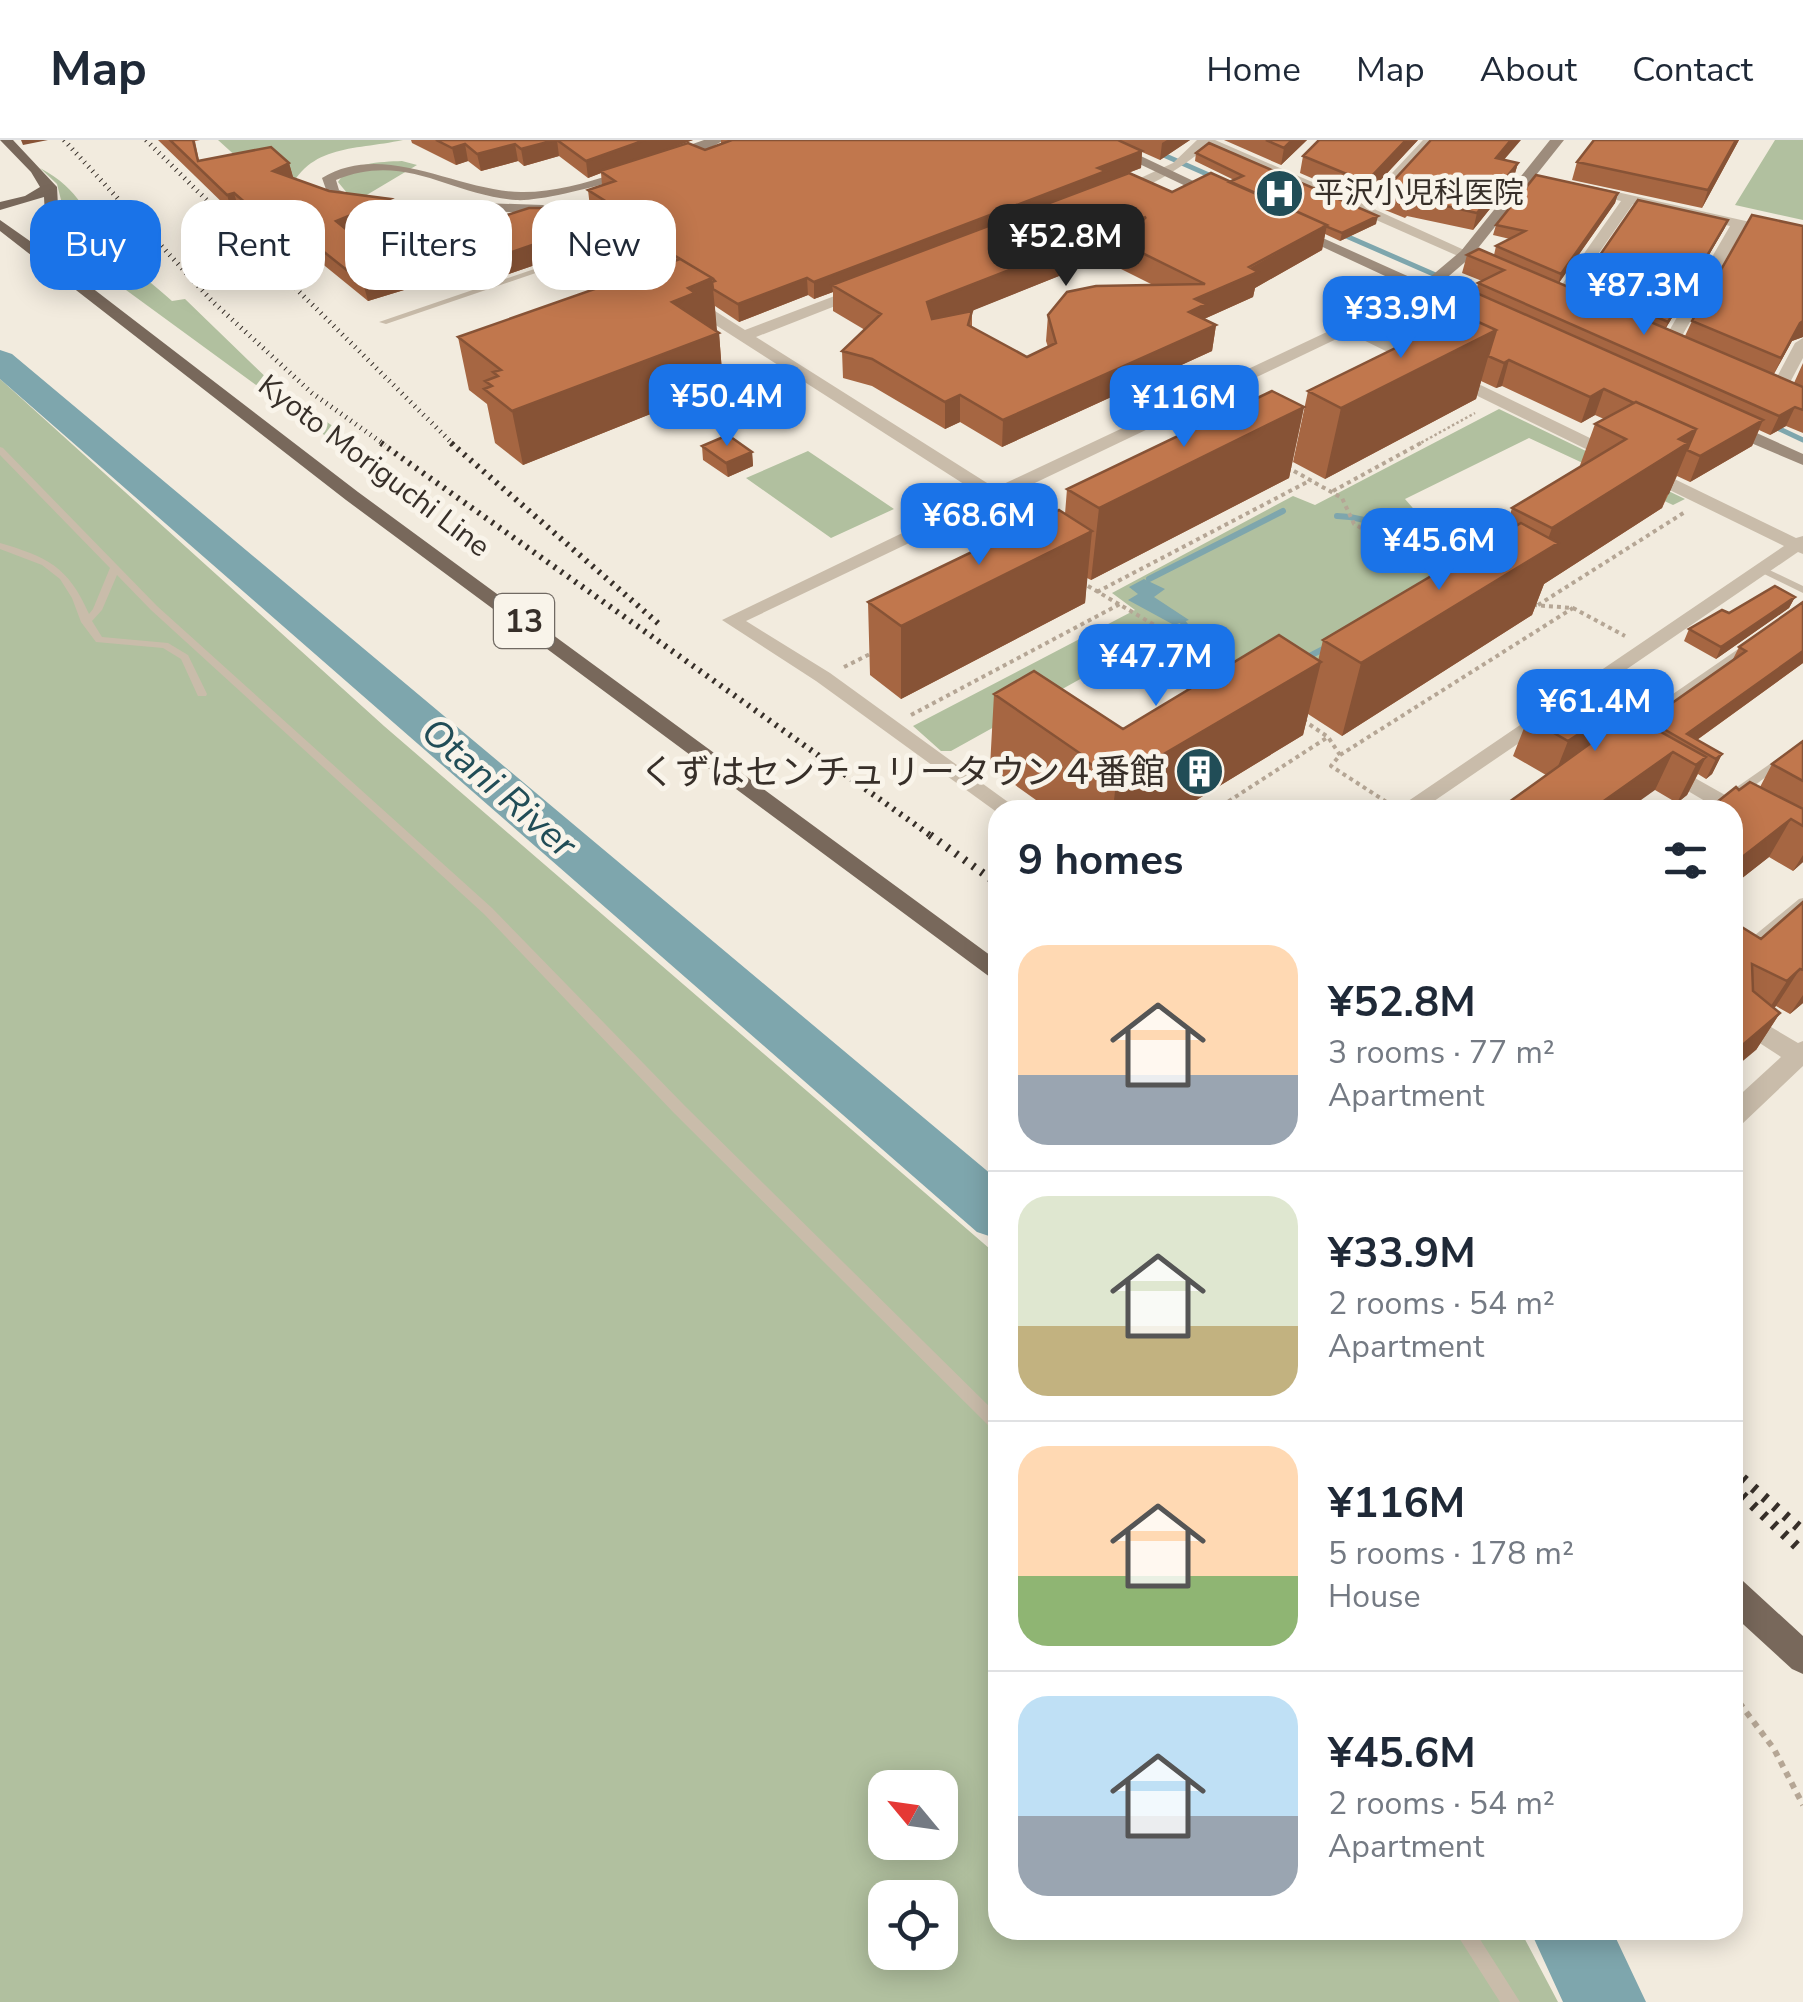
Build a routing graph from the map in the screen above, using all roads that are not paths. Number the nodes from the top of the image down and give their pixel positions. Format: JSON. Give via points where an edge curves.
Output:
{"nodes":[{"id":1,"x":6,"y":140,"type":"edge"},
{"id":2,"x":1096,"y":140,"type":"edge"},
{"id":3,"x":1206,"y":140,"type":"edge"},
{"id":4,"x":1430,"y":140,"type":"edge"},
{"id":5,"x":1557,"y":140,"type":"edge"},
{"id":6,"x":720,"y":146,"type":"edge"},
{"id":7,"x":1166,"y":173,"type":"junction"},
{"id":8,"x":1528,"y":176,"type":"junction"},
{"id":9,"x":1545,"y":180,"type":"edge"},
{"id":10,"x":1562,"y":184,"type":"edge"},
{"id":11,"x":50,"y":187,"type":"junction"},
{"id":12,"x":504,"y":194,"type":"junction"},
{"id":13,"x":1629,"y":199,"type":"junction"},
{"id":14,"x":54,"y":200,"type":"edge"},
{"id":15,"x":349,"y":200,"type":"edge"},
{"id":16,"x":449,"y":200,"type":"edge"},
{"id":17,"x":568,"y":200,"type":"edge"},
{"id":18,"x":1093,"y":201,"type":"edge"},
{"id":19,"x":1235,"y":204,"type":"edge"},
{"id":20,"x":0,"y":206,"type":"edge"},
{"id":21,"x":1365,"y":210,"type":"junction"},
{"id":22,"x":1270,"y":220,"type":"edge"},
{"id":23,"x":0,"y":224,"type":"edge"},
{"id":24,"x":1740,"y":224,"type":"junction"},
{"id":25,"x":1803,"y":238,"type":"edge"},
{"id":26,"x":30,"y":246,"type":"edge"},
{"id":27,"x":1466,"y":254,"type":"junction"},
{"id":28,"x":1498,"y":268,"type":"edge"},
{"id":29,"x":532,"y":272,"type":"edge"},
{"id":30,"x":891,"y":279,"type":"edge"},
{"id":31,"x":87,"y":290,"type":"edge"},
{"id":32,"x":671,"y":290,"type":"edge"},
{"id":33,"x":1425,"y":290,"type":"junction"},
{"id":34,"x":1580,"y":304,"type":"edge"},
{"id":35,"x":1460,"y":305,"type":"edge"},
{"id":36,"x":383,"y":322,"type":"dead end"},
{"id":37,"x":1351,"y":328,"type":"junction"},
{"id":38,"x":1652,"y":335,"type":"edge"},
{"id":39,"x":744,"y":336,"type":"junction"},
{"id":40,"x":1670,"y":343,"type":"junction"},
{"id":41,"x":1803,"y":343,"type":"edge"},
{"id":42,"x":1688,"y":351,"type":"edge"},
{"id":43,"x":1760,"y":382,"type":"edge"},
{"id":44,"x":1702,"y":415,"type":"edge"},
{"id":45,"x":0,"y":450,"type":"edge"},
{"id":46,"x":1803,"y":460,"type":"edge"},
{"id":47,"x":992,"y":494,"type":"junction"},
{"id":48,"x":1801,"y":545,"type":"edge"},
{"id":49,"x":0,"y":546,"type":"edge"},
{"id":50,"x":115,"y":568,"type":"junction"},
{"id":51,"x":1761,"y":569,"type":"junction"},
{"id":52,"x":1803,"y":590,"type":"edge"},
{"id":53,"x":86,"y":622,"type":"junction"},
{"id":54,"x":1756,"y":640,"type":"edge"},
{"id":55,"x":202,"y":694,"type":"dead end"},
{"id":56,"x":1559,"y":707,"type":"junction"},
{"id":57,"x":1586,"y":723,"type":"edge"},
{"id":58,"x":1803,"y":744,"type":"edge"},
{"id":59,"x":1630,"y":748,"type":"joint"},
{"id":60,"x":994,"y":800,"type":"edge"},
{"id":61,"x":1423,"y":800,"type":"edge"},
{"id":62,"x":1719,"y":800,"type":"edge"},
{"id":63,"x":1728,"y":800,"type":"edge"},
{"id":64,"x":1743,"y":814,"type":"edge"},
{"id":65,"x":1803,"y":848,"type":"edge"},
{"id":66,"x":1803,"y":902,"type":"edge"},
{"id":67,"x":1743,"y":951,"type":"edge"},
{"id":68,"x":988,"y":967,"type":"edge"},
{"id":69,"x":1743,"y":1019,"type":"edge"},
{"id":70,"x":1801,"y":1053,"type":"edge"},
{"id":71,"x":1743,"y":1108,"type":"edge"},
{"id":72,"x":988,"y":1415,"type":"edge"},
{"id":73,"x":1743,"y":1602,"type":"edge"},
{"id":74,"x":1803,"y":1658,"type":"edge"},
{"id":75,"x":1470,"y":1940,"type":"edge"},
{"id":76,"x":1512,"y":2002,"type":"edge"}],
"edges":[{"from":1,"to":11,"type":"main road"},
{"from":2,"to":7,"type":"street"},
{"from":3,"to":7,"type":"street"},
{"from":3,"to":21,"type":"street","via":[[1291,168]]},
{"from":4,"to":21,"type":"street"},
{"from":5,"to":8,"type":"street"},
{"from":6,"to":12,"type":"street","via":[[556,192]]},
{"from":6,"to":17,"type":"street"},
{"from":7,"to":18,"type":"street"},
{"from":7,"to":19,"type":"street"},
{"from":8,"to":9,"type":"street"},
{"from":8,"to":27,"type":"street"},
{"from":10,"to":13,"type":"street"},
{"from":11,"to":14,"type":"main road"},
{"from":11,"to":20,"type":"main road"},
{"from":12,"to":15,"type":"street","via":[[401,158],[360,160],[328,178],[333,192]]},
{"from":12,"to":16,"type":"street"},
{"from":13,"to":24,"type":"street"},
{"from":13,"to":34,"type":"street","via":[[1554,292]]},
{"from":21,"to":27,"type":"street"},
{"from":22,"to":33,"type":"street"},
{"from":23,"to":26,"type":"main road","name":"Kyoto Moriguchi Line","number":"13"},
{"from":24,"to":25,"type":"street"},
{"from":24,"to":40,"type":"street"},
{"from":27,"to":28,"type":"street"},
{"from":27,"to":33,"type":"street"},
{"from":29,"to":36,"type":"lane"},
{"from":30,"to":39,"type":"street"},
{"from":31,"to":68,"type":"main road","name":"Kyoto Moriguchi Line","number":"13","via":[[352,496]]},
{"from":32,"to":39,"type":"street"},
{"from":33,"to":35,"type":"street"},
{"from":33,"to":37,"type":"street"},
{"from":37,"to":47,"type":"street"},
{"from":37,"to":48,"type":"street"},
{"from":38,"to":40,"type":"street"},
{"from":39,"to":47,"type":"street"},
{"from":40,"to":42,"type":"street"},
{"from":41,"to":43,"type":"street","via":[[1784,393]]},
{"from":44,"to":46,"type":"street"},
{"from":45,"to":50,"type":"lane"},
{"from":47,"to":60,"type":"street","via":[[732,620]]},
{"from":48,"to":51,"type":"street"},
{"from":49,"to":53,"type":"lane","via":[[56,567],[69,580]]},
{"from":50,"to":53,"type":"lane"},
{"from":50,"to":72,"type":"lane","via":[[488,911]]},
{"from":51,"to":52,"type":"lane"},
{"from":51,"to":56,"type":"street"},
{"from":53,"to":55,"type":"lane","via":[[99,640],[165,646],[185,657]]},
{"from":54,"to":59,"type":"lane"},
{"from":56,"to":57,"type":"street"},
{"from":56,"to":61,"type":"street"},
{"from":58,"to":63,"type":"lane"},
{"from":59,"to":62,"type":"street"},
{"from":64,"to":65,"type":"street"},
{"from":66,"to":67,"type":"lane"},
{"from":69,"to":70,"type":"street"},
{"from":70,"to":71,"type":"street"},
{"from":73,"to":74,"type":"main road"},
{"from":75,"to":76,"type":"lane"}]}
